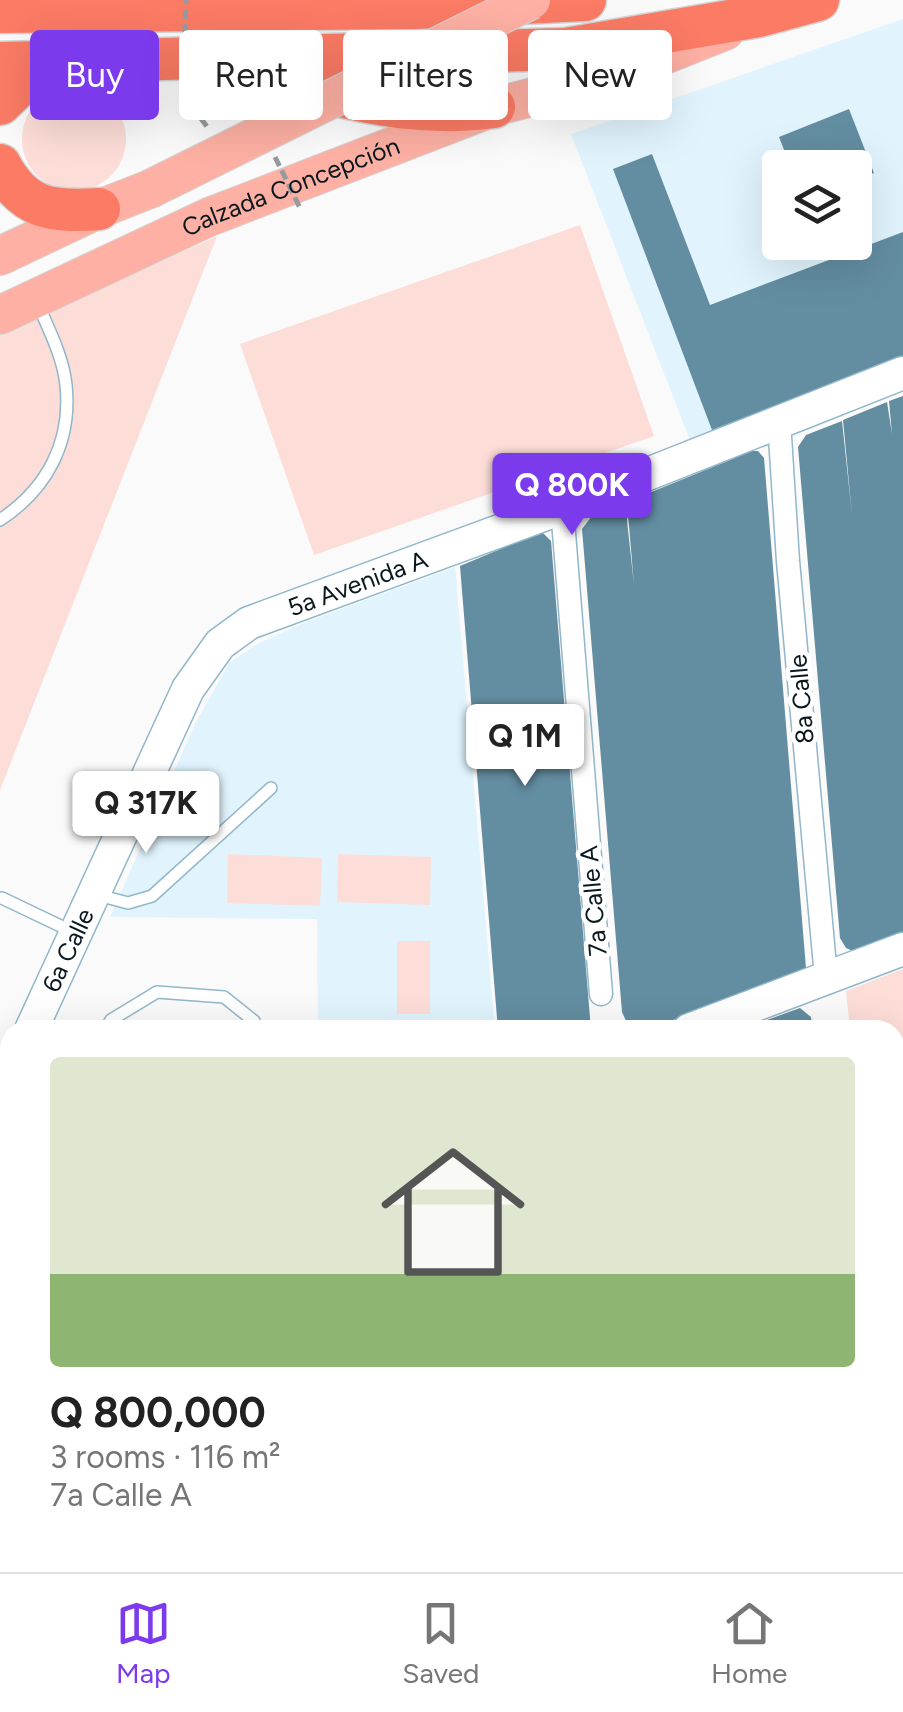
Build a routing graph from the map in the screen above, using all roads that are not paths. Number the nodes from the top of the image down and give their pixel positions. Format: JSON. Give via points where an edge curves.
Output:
{"nodes":[{"id":1,"x":94,"y":0,"type":"edge"},
{"id":2,"x":531,"y":0,"type":"edge"},
{"id":3,"x":585,"y":0,"type":"edge"},
{"id":4,"x":818,"y":0,"type":"edge"},
{"id":5,"x":0,"y":12,"type":"edge"},
{"id":6,"x":759,"y":16,"type":"junction"},
{"id":7,"x":323,"y":57,"type":"edge"},
{"id":8,"x":30,"y":62,"type":"edge"},
{"id":9,"x":0,"y":64,"type":"edge"},
{"id":10,"x":30,"y":78,"type":"edge"},
{"id":11,"x":508,"y":103,"type":"edge"},
{"id":12,"x":0,"y":104,"type":"edge"},
{"id":13,"x":460,"y":120,"type":"edge"},
{"id":14,"x":0,"y":165,"type":"edge"},
{"id":15,"x":99,"y":209,"type":"junction"},
{"id":16,"x":0,"y":256,"type":"edge"},
{"id":17,"x":35,"y":298,"type":"junction"},
{"id":18,"x":0,"y":314,"type":"edge"},
{"id":19,"x":903,"y":373,"type":"edge"},
{"id":20,"x":779,"y":421,"type":"junction"},
{"id":21,"x":562,"y":508,"type":"junction"},
{"id":22,"x":0,"y":520,"type":"edge"},
{"id":23,"x":210,"y":654,"type":"joint"},
{"id":24,"x":271,"y":788,"type":"dead end"},
{"id":25,"x":94,"y":894,"type":"junction"},
{"id":26,"x":2,"y":898,"type":"edge"},
{"id":27,"x":76,"y":933,"type":"junction"},
{"id":28,"x":903,"y":949,"type":"edge"},
{"id":29,"x":826,"y":977,"type":"junction"},
{"id":30,"x":600,"y":994,"type":"dead end"},
{"id":31,"x":36,"y":1020,"type":"edge"},
{"id":32,"x":112,"y":1020,"type":"edge"},
{"id":33,"x":253,"y":1020,"type":"edge"},
{"id":34,"x":715,"y":1020,"type":"edge"}],
"edges":[{"from":1,"to":5,"type":"highway"},
{"from":2,"to":15,"type":"main road","bridge":true},
{"from":3,"to":5,"type":"highway"},
{"from":4,"to":6,"type":"highway"},
{"from":6,"to":7,"type":"highway","via":[[566,49]]},
{"from":6,"to":11,"type":"main road","name":"Calzada Concepción","via":[[667,57]]},
{"from":8,"to":9,"type":"highway"},
{"from":10,"to":12,"type":"highway"},
{"from":13,"to":17,"type":"main road","name":"Calzada Concepción","via":[[210,217]]},
{"from":14,"to":15,"type":"highway","via":[[34,204]]},
{"from":15,"to":16,"type":"main road"},
{"from":17,"to":18,"type":"main road","name":"Calzada Concepción"},
{"from":17,"to":22,"type":"lane","via":[[66,384],[64,430],[47,478]]},
{"from":19,"to":20,"type":"main road","name":"5a Avenida A"},
{"from":20,"to":21,"type":"main road","name":"5a Avenida A"},
{"from":20,"to":29,"type":"street","name":"8a Calle"},
{"from":21,"to":23,"type":"main road","name":"5a Avenida A","via":[[268,614]]},
{"from":21,"to":30,"type":"street","name":"7a Calle A"},
{"from":23,"to":25,"type":"main road","name":"6a Calle"},
{"from":24,"to":25,"type":"lane","via":[[152,896],[128,903]]},
{"from":25,"to":27,"type":"main road","name":"6a Calle"},
{"from":26,"to":27,"type":"lane"},
{"from":27,"to":31,"type":"main road","name":"6a Calle"},
{"from":28,"to":29,"type":"main road"},
{"from":29,"to":34,"type":"main road"},
{"from":32,"to":33,"type":"lane","via":[[157,992],[224,996]]}]}
